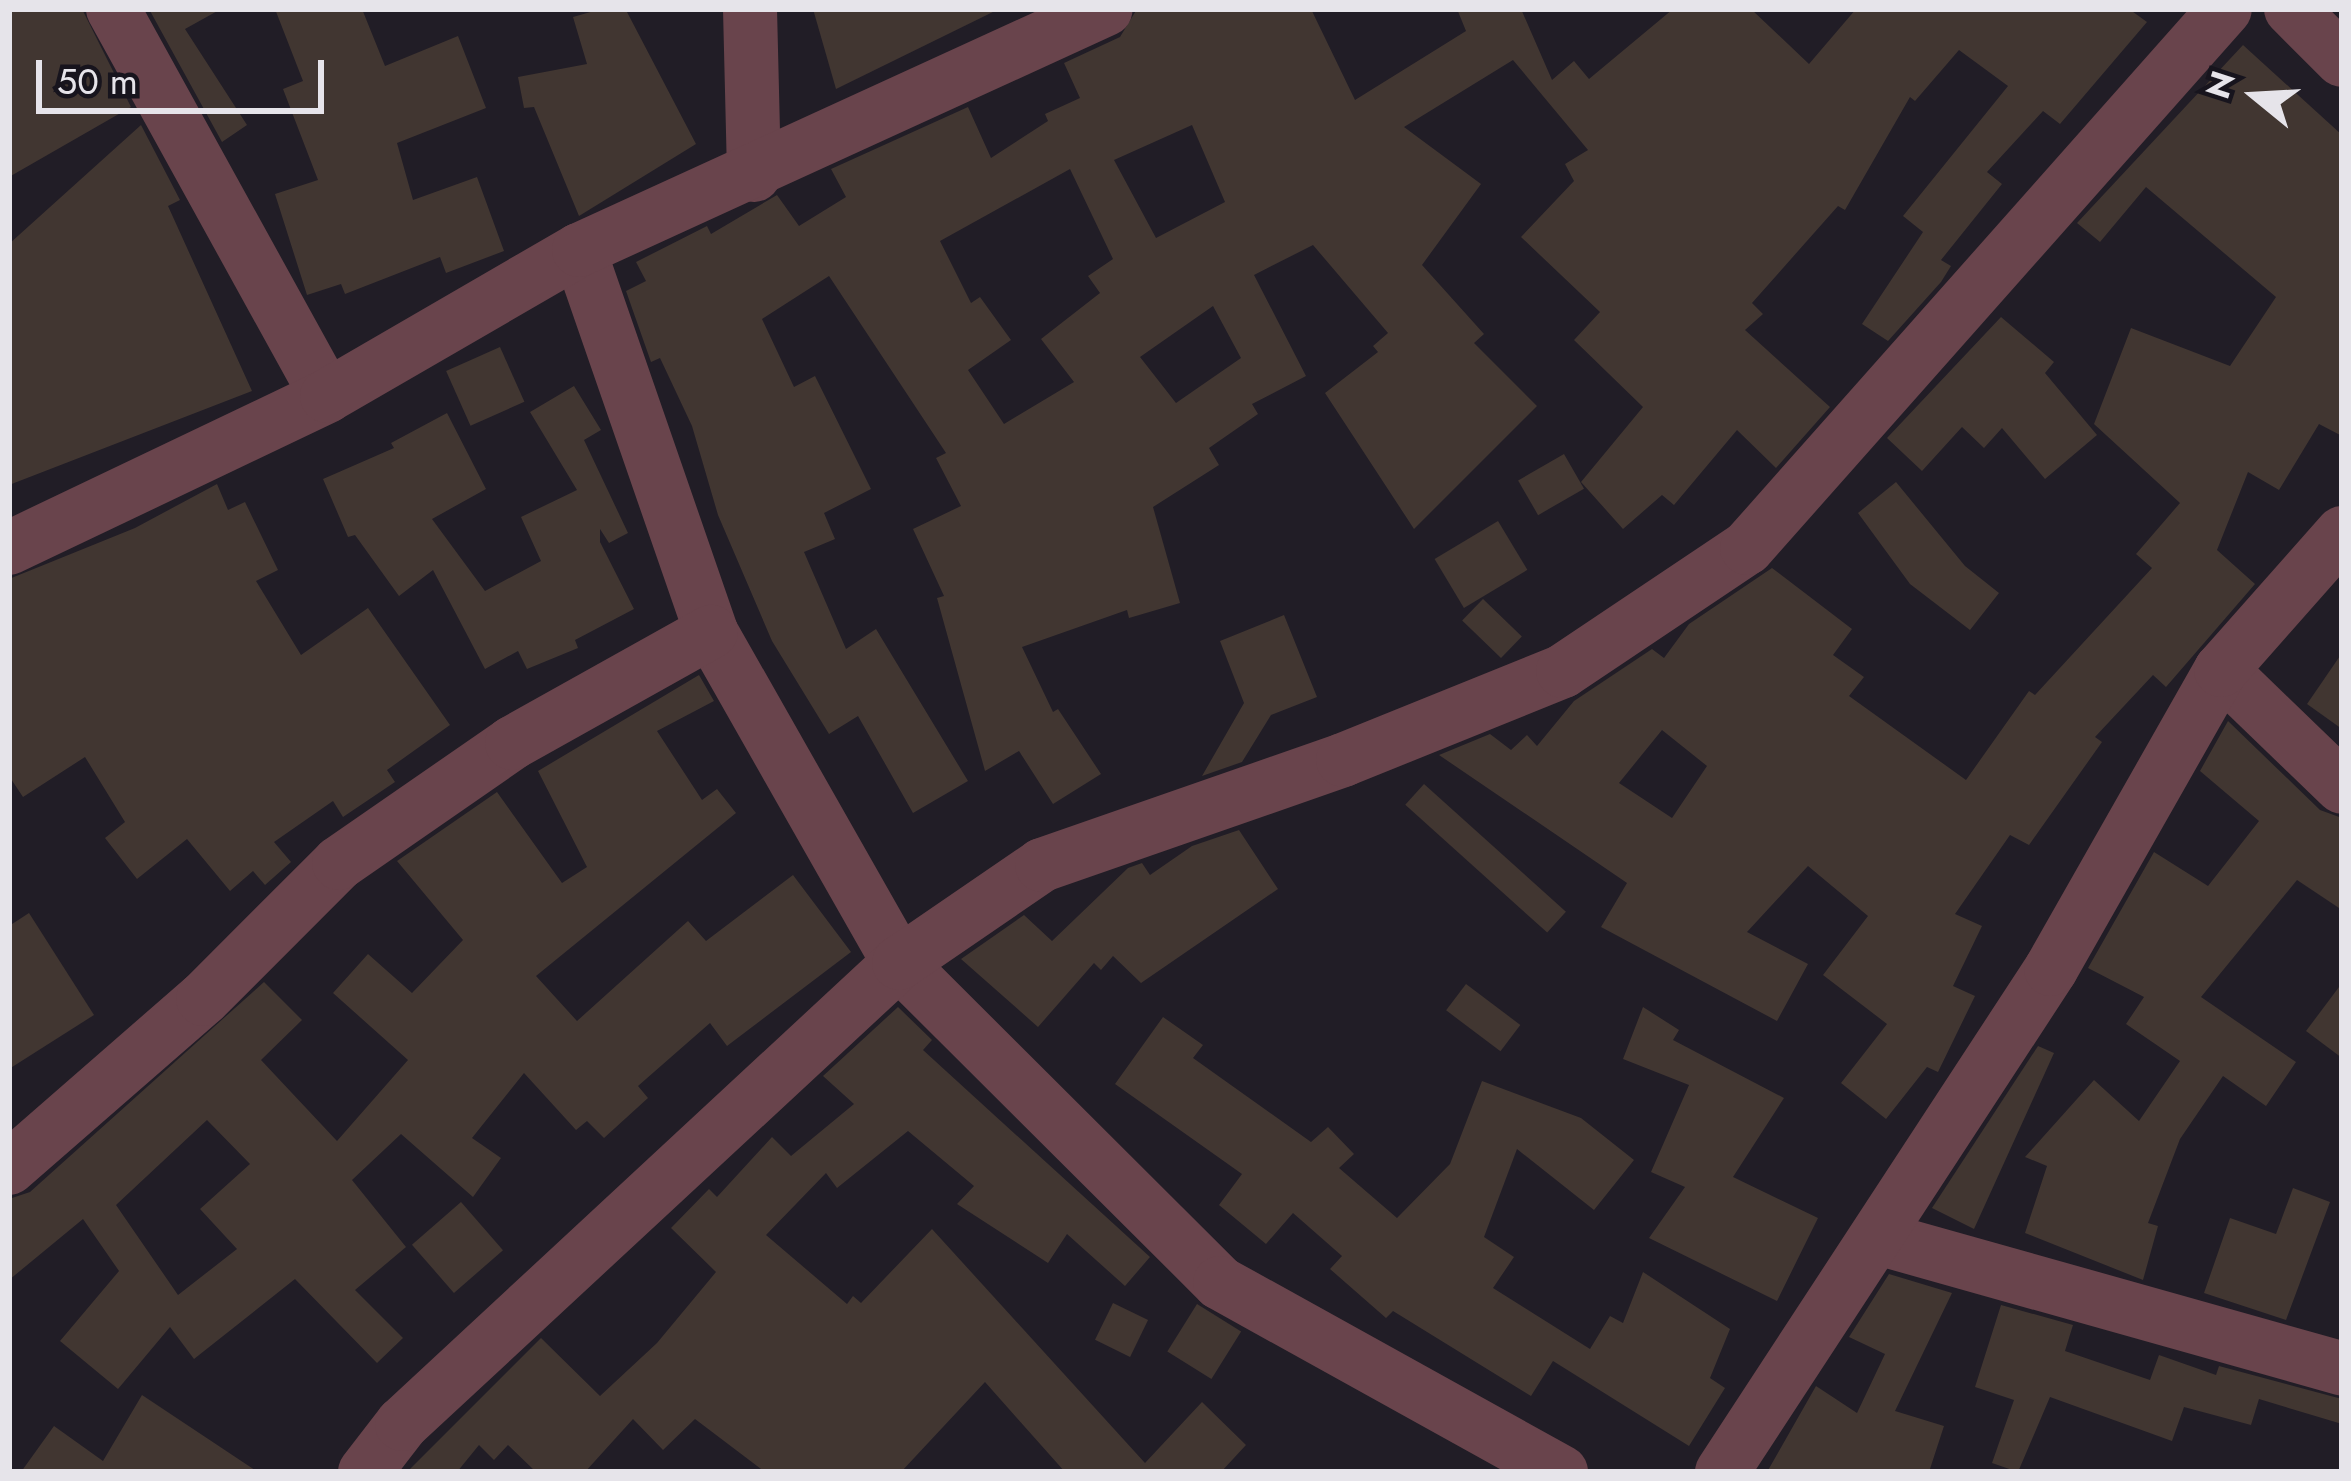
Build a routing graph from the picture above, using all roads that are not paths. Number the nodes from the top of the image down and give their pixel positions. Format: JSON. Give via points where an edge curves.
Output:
{"nodes":[{"id":1,"x":112,"y":9,"type":"edge"},
{"id":2,"x":750,"y":9,"type":"edge"},
{"id":3,"x":1106,"y":9,"type":"edge"},
{"id":4,"x":2224,"y":9,"type":"edge"},
{"id":5,"x":2291,"y":9,"type":"edge"},
{"id":6,"x":2342,"y":60,"type":"edge"},
{"id":7,"x":754,"y":176,"type":"junction"},
{"id":8,"x":579,"y":250,"type":"junction"},
{"id":9,"x":327,"y":396,"type":"junction"},
{"id":10,"x":2342,"y":533,"type":"edge"},
{"id":11,"x":9,"y":548,"type":"edge"},
{"id":12,"x":711,"y":632,"type":"junction"},
{"id":13,"x":2221,"y":670,"type":"junction"},
{"id":14,"x":2342,"y":787,"type":"edge"},
{"id":15,"x":899,"y":963,"type":"junction"},
{"id":16,"x":9,"y":1168,"type":"edge"},
{"id":17,"x":1878,"y":1238,"type":"junction"},
{"id":18,"x":2342,"y":1368,"type":"edge"},
{"id":19,"x":365,"y":1472,"type":"edge"},
{"id":20,"x":1562,"y":1472,"type":"edge"},
{"id":21,"x":1722,"y":1472,"type":"edge"}],
"edges":[{"from":1,"to":9,"type":"street"},
{"from":2,"to":7,"type":"street"},
{"from":3,"to":7,"type":"street"},
{"from":4,"to":15,"type":"street","via":[[1747,548],[1563,670],[1343,760],[1042,865]]},
{"from":5,"to":6,"type":"street"},
{"from":7,"to":8,"type":"street"},
{"from":8,"to":9,"type":"street"},
{"from":8,"to":12,"type":"street"},
{"from":9,"to":11,"type":"street"},
{"from":10,"to":13,"type":"street"},
{"from":12,"to":15,"type":"street"},
{"from":12,"to":16,"type":"street","via":[[512,743],[339,863],[203,999]]},
{"from":13,"to":14,"type":"street"},
{"from":13,"to":17,"type":"street","via":[[2050,969]]},
{"from":15,"to":19,"type":"street","via":[[402,1424]]},
{"from":15,"to":20,"type":"street","via":[[1220,1283]]},
{"from":17,"to":18,"type":"street"},
{"from":17,"to":21,"type":"street"}]}
